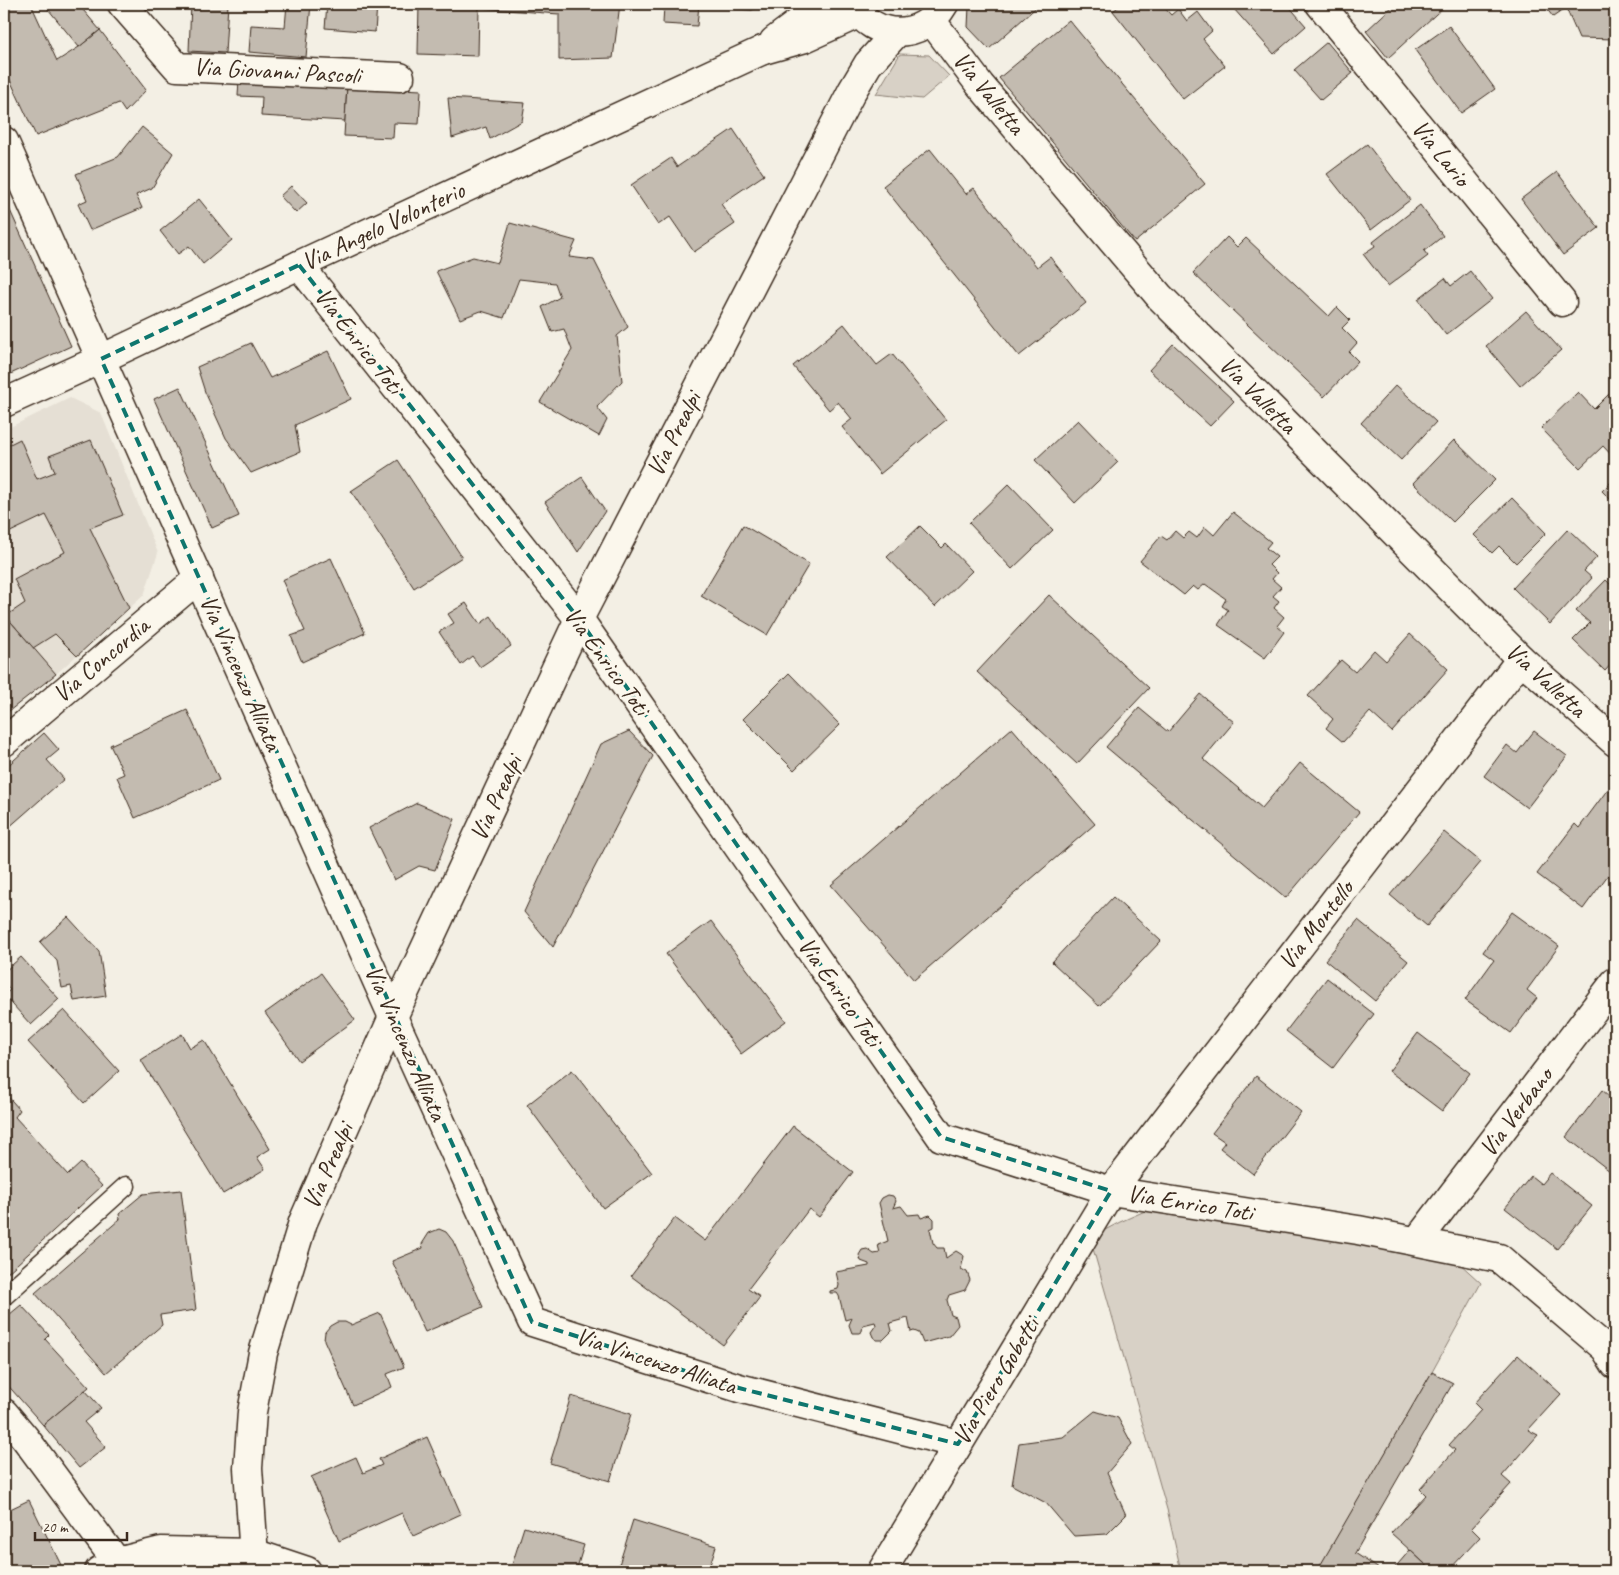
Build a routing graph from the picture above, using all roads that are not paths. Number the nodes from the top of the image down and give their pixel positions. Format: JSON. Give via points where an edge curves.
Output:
{"nodes":[{"id":1,"x":122,"y":4,"type":"edge"},
{"id":2,"x":823,"y":4,"type":"edge"},
{"id":3,"x":1320,"y":4,"type":"edge"},
{"id":4,"x":937,"y":12,"type":"edge"},
{"id":5,"x":859,"y":13,"type":"edge"},
{"id":6,"x":897,"y":32,"type":"junction"},
{"id":7,"x":763,"y":50,"type":"junction"},
{"id":8,"x":868,"y":64,"type":"junction"},
{"id":9,"x":400,"y":77,"type":"dead end"},
{"id":10,"x":4,"y":141,"type":"edge"},
{"id":11,"x":299,"y":265,"type":"junction"},
{"id":12,"x":1562,"y":302,"type":"dead end"},
{"id":13,"x":101,"y":359,"type":"junction"},
{"id":14,"x":4,"y":403,"type":"edge"},
{"id":15,"x":199,"y":578,"type":"junction"},
{"id":16,"x":579,"y":619,"type":"junction"},
{"id":17,"x":1521,"y":659,"type":"junction"},
{"id":18,"x":4,"y":742,"type":"edge"},
{"id":19,"x":1615,"y":742,"type":"edge"},
{"id":20,"x":1615,"y":982,"type":"edge"},
{"id":21,"x":394,"y":1017,"type":"junction"},
{"id":22,"x":126,"y":1186,"type":"dead end"},
{"id":23,"x":1111,"y":1191,"type":"junction"},
{"id":24,"x":1417,"y":1241,"type":"junction"},
{"id":25,"x":4,"y":1296,"type":"edge"},
{"id":26,"x":1615,"y":1364,"type":"edge"},
{"id":27,"x":4,"y":1412,"type":"edge"},
{"id":28,"x":14,"y":1436,"type":"edge"},
{"id":29,"x":958,"y":1444,"type":"junction"},
{"id":30,"x":254,"y":1562,"type":"edge"},
{"id":31,"x":108,"y":1567,"type":"edge"},
{"id":32,"x":307,"y":1571,"type":"edge"},
{"id":33,"x":882,"y":1571,"type":"edge"}],
"edges":[{"from":1,"to":9,"type":"street","name":"Via Giovanni Pascoli","via":[[177,67]]},
{"from":2,"to":7,"type":"street","name":"Via Angelo Volonterio"},
{"from":3,"to":12,"type":"street","name":"Via Lario"},
{"from":4,"to":6,"type":"street","via":[[916,29]]},
{"from":4,"to":17,"type":"street","name":"Via Valletta","via":[[980,85],[1160,297]]},
{"from":5,"to":6,"type":"street","via":[[888,31]]},
{"from":5,"to":7,"type":"street","name":"Via Angelo Volonterio","via":[[805,38]]},
{"from":5,"to":8,"type":"street"},
{"from":6,"to":8,"type":"street","name":"Via Prealpi"},
{"from":7,"to":11,"type":"street","name":"Via Angelo Volonterio"},
{"from":8,"to":16,"type":"street","name":"Via Prealpi"},
{"from":10,"to":13,"type":"street","name":"Via Vincenzo Alliata"},
{"from":11,"to":13,"type":"street","name":"Via Angelo Volonterio"},
{"from":11,"to":16,"type":"street","name":"Via Enrico Toti"},
{"from":13,"to":14,"type":"street","name":"Via Angelo Volonterio"},
{"from":13,"to":15,"type":"street","name":"Via Vincenzo Alliata"},
{"from":15,"to":18,"type":"street","name":"Via Concordia"},
{"from":15,"to":21,"type":"street","name":"Via Vincenzo Alliata"},
{"from":16,"to":21,"type":"street","name":"Via Prealpi"},
{"from":16,"to":23,"type":"street","name":"Via Enrico Toti","via":[[941,1137]]},
{"from":17,"to":19,"type":"street","name":"Via Valletta"},
{"from":17,"to":23,"type":"street","name":"Via Montello"},
{"from":20,"to":24,"type":"street","name":"Via Verbano"},
{"from":21,"to":29,"type":"street","name":"Via Vincenzo Alliata","via":[[532,1322],[739,1388]]},
{"from":21,"to":30,"type":"street","name":"Via Prealpi","via":[[303,1222],[263,1353],[252,1412],[248,1468]]},
{"from":22,"to":25,"type":"lane"},
{"from":23,"to":24,"type":"street","name":"Via Enrico Toti"},
{"from":23,"to":29,"type":"street","name":"Via Piero Gobetti"},
{"from":24,"to":26,"type":"street","name":"Via Enrico Toti","via":[[1499,1258],[1605,1348]]},
{"from":27,"to":28,"type":"street"},
{"from":28,"to":31,"type":"street"},
{"from":29,"to":33,"type":"street","name":"Via Piero Gobetti"},
{"from":30,"to":31,"type":"street","via":[[161,1551]]},
{"from":30,"to":32,"type":"street"}]}
